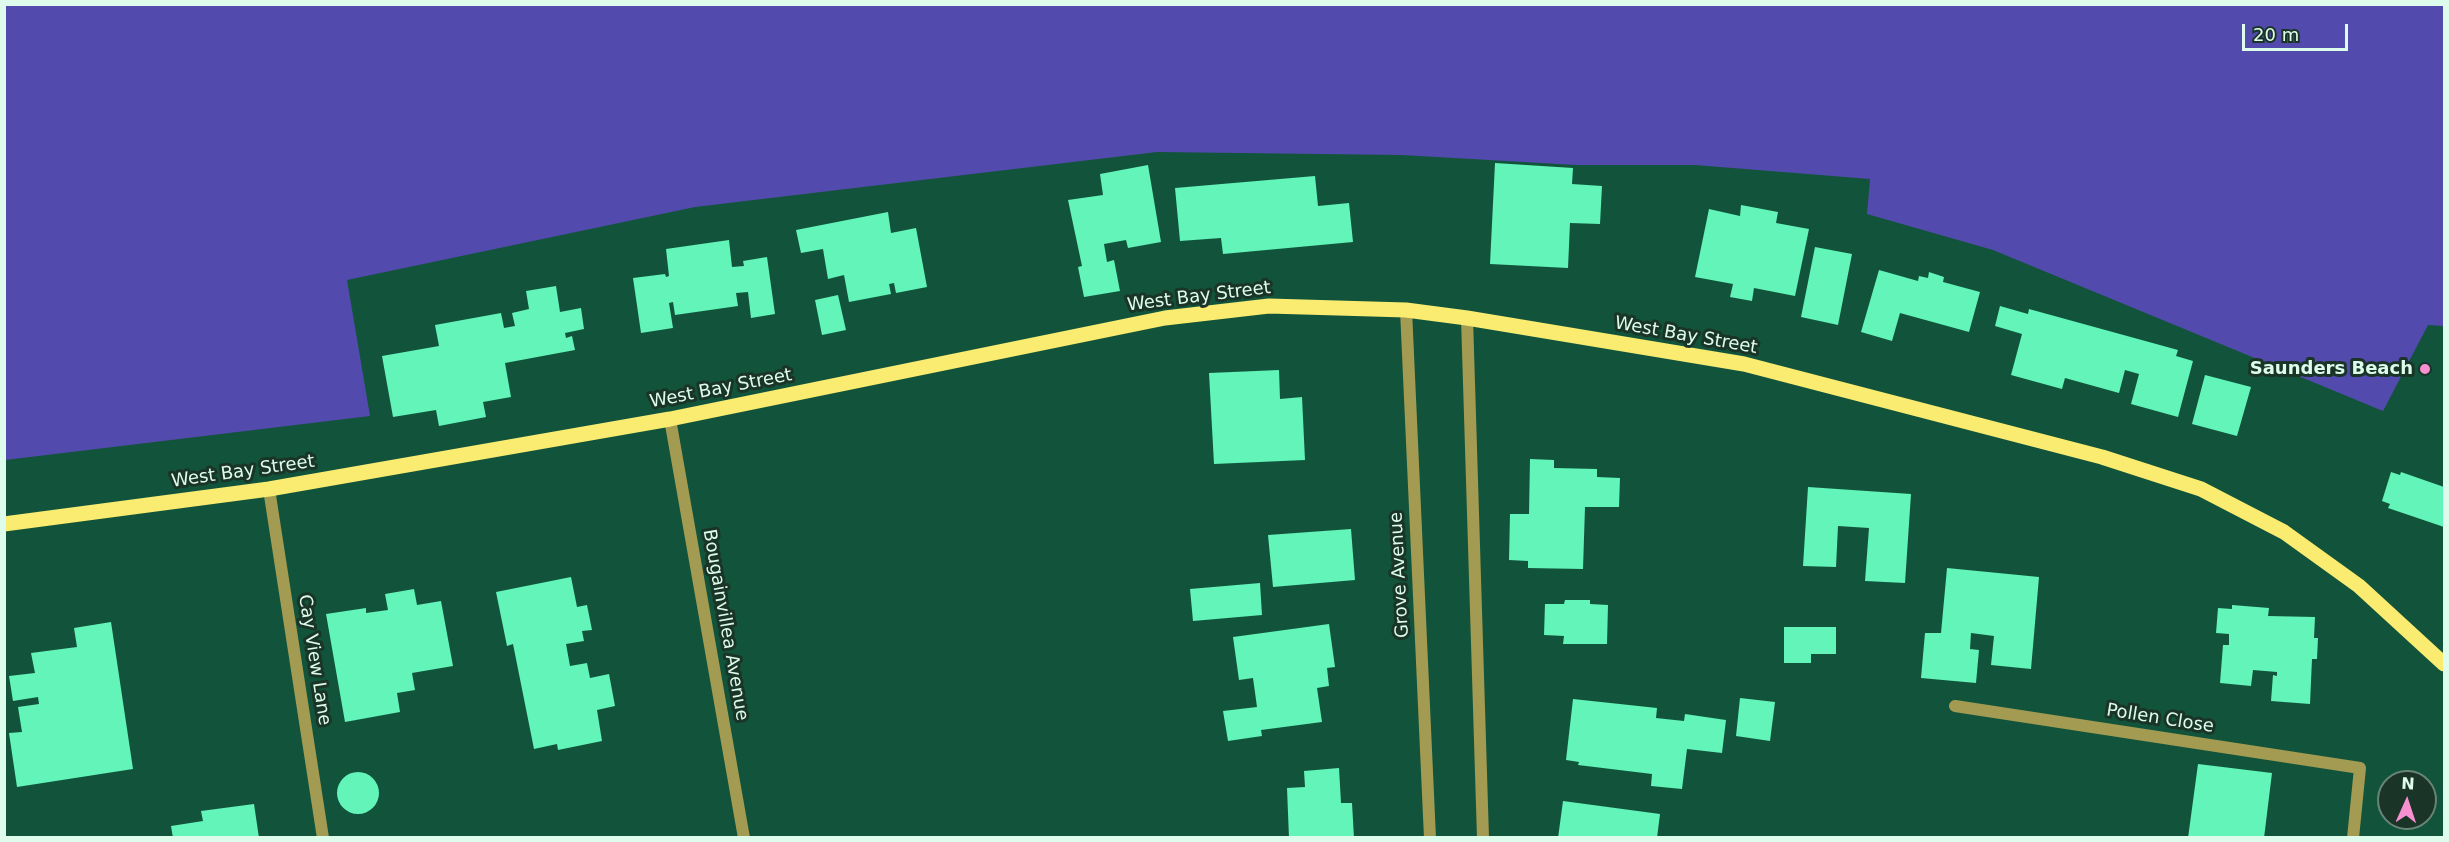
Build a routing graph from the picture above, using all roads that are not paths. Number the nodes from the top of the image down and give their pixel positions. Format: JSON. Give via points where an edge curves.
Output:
{"nodes":[{"id":1,"x":1406,"y":310,"type":"junction"},
{"id":2,"x":1467,"y":318,"type":"junction"},
{"id":3,"x":670,"y":420,"type":"junction"},
{"id":4,"x":269,"y":489,"type":"junction"},
{"id":5,"x":4,"y":524,"type":"edge"},
{"id":6,"x":2445,"y":664,"type":"edge"},
{"id":7,"x":1955,"y":706,"type":"dead end"},
{"id":8,"x":323,"y":837,"type":"edge"},
{"id":9,"x":744,"y":837,"type":"edge"},
{"id":10,"x":1430,"y":837,"type":"edge"},
{"id":11,"x":1483,"y":837,"type":"edge"},
{"id":12,"x":2353,"y":837,"type":"edge"}],
"edges":[{"from":1,"to":2,"type":"main road","name":"West Bay Street"},
{"from":1,"to":3,"type":"main road","name":"West Bay Street","via":[[1269,306],[1165,318]]},
{"from":1,"to":10,"type":"street","name":"Grove Avenue"},
{"from":2,"to":6,"type":"main road","name":"West Bay Street","via":[[1744,364],[2102,457],[2200,489],[2284,532],[2359,586]]},
{"from":2,"to":11,"type":"street"},
{"from":3,"to":4,"type":"main road","name":"West Bay Street"},
{"from":3,"to":9,"type":"street","name":"Bougainvillea Avenue"},
{"from":4,"to":5,"type":"main road","name":"West Bay Street"},
{"from":4,"to":8,"type":"street","name":"Cay View Lane"},
{"from":7,"to":12,"type":"street","name":"Pollen Close","via":[[2360,768]]}]}
